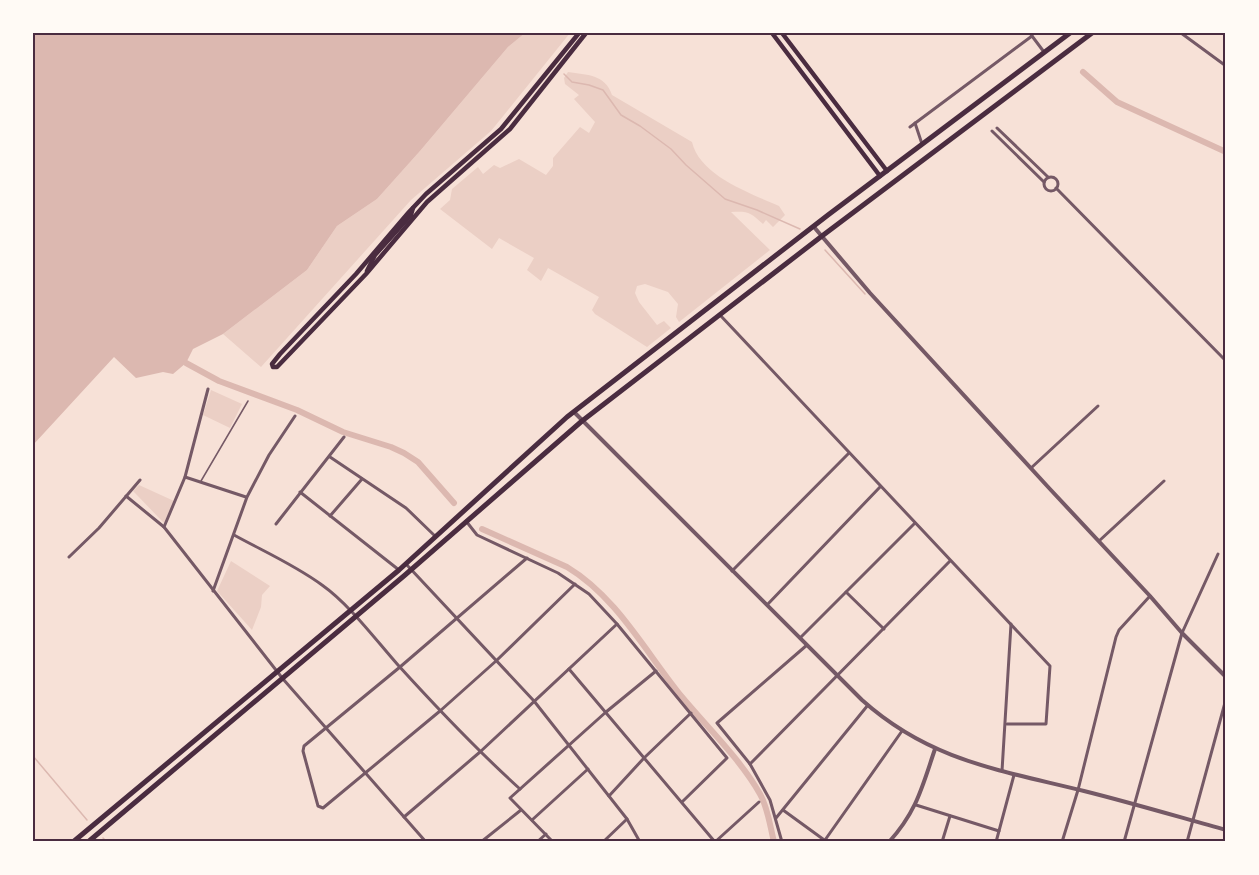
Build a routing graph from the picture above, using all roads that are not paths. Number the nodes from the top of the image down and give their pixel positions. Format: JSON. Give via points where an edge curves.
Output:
{"nodes":[{"id":1,"x":579,"y":33,"type":"edge"},
{"id":2,"x":586,"y":33,"type":"edge"},
{"id":3,"x":772,"y":33,"type":"edge"},
{"id":4,"x":782,"y":33,"type":"edge"},
{"id":5,"x":1070,"y":33,"type":"edge"},
{"id":6,"x":1092,"y":33,"type":"edge"},
{"id":7,"x":1181,"y":33,"type":"edge"},
{"id":8,"x":1031,"y":34,"type":"edge"},
{"id":9,"x":1042,"y":50,"type":"junction"},
{"id":10,"x":1031,"y":61,"type":"junction"},
{"id":11,"x":1226,"y":66,"type":"edge"},
{"id":12,"x":1039,"y":72,"type":"junction"},
{"id":13,"x":915,"y":123,"type":"junction"},
{"id":14,"x":909,"y":127,"type":"dead end"},
{"id":15,"x":997,"y":128,"type":"dead end"},
{"id":16,"x":992,"y":131,"type":"dead end"},
{"id":17,"x":920,"y":141,"type":"junction"},
{"id":18,"x":929,"y":155,"type":"junction"},
{"id":19,"x":887,"y":171,"type":"junction"},
{"id":20,"x":880,"y":176,"type":"junction"},
{"id":21,"x":1048,"y":177,"type":"junction"},
{"id":22,"x":1044,"y":182,"type":"junction"},
{"id":23,"x":1056,"y":188,"type":"junction"},
{"id":24,"x":414,"y":206,"type":"junction"},
{"id":25,"x":814,"y":227,"type":"junction"},
{"id":26,"x":822,"y":236,"type":"junction"},
{"id":27,"x":366,"y":274,"type":"junction"},
{"id":28,"x":719,"y":314,"type":"junction"},
{"id":29,"x":648,"y":357,"type":"junction"},
{"id":30,"x":1226,"y":361,"type":"edge"},
{"id":31,"x":655,"y":364,"type":"junction"},
{"id":32,"x":208,"y":389,"type":"dead end"},
{"id":33,"x":248,"y":401,"type":"dead end"},
{"id":34,"x":1098,"y":406,"type":"dead end"},
{"id":35,"x":574,"y":412,"type":"junction"},
{"id":36,"x":295,"y":416,"type":"dead end"},
{"id":37,"x":582,"y":421,"type":"junction"},
{"id":38,"x":344,"y":437,"type":"dead end"},
{"id":39,"x":849,"y":453,"type":"junction"},
{"id":40,"x":330,"y":457,"type":"junction"},
{"id":41,"x":1031,"y":468,"type":"junction"},
{"id":42,"x":185,"y":477,"type":"junction"},
{"id":43,"x":362,"y":479,"type":"junction"},
{"id":44,"x":140,"y":480,"type":"dead end"},
{"id":45,"x":1164,"y":481,"type":"dead end"},
{"id":46,"x":201,"y":482,"type":"junction"},
{"id":47,"x":881,"y":487,"type":"junction"},
{"id":48,"x":300,"y":492,"type":"junction"},
{"id":49,"x":126,"y":496,"type":"junction"},
{"id":50,"x":247,"y":497,"type":"junction"},
{"id":51,"x":330,"y":516,"type":"junction"},
{"id":52,"x":466,"y":521,"type":"junction"},
{"id":53,"x":276,"y":524,"type":"dead end"},
{"id":54,"x":915,"y":524,"type":"junction"},
{"id":55,"x":164,"y":527,"type":"junction"},
{"id":56,"x":234,"y":536,"type":"junction"},
{"id":57,"x":437,"y":537,"type":"junction"},
{"id":58,"x":1098,"y":542,"type":"junction"},
{"id":59,"x":1218,"y":554,"type":"dead end"},
{"id":60,"x":69,"y":557,"type":"dead end"},
{"id":61,"x":527,"y":558,"type":"junction"},
{"id":62,"x":950,"y":561,"type":"junction"},
{"id":63,"x":406,"y":564,"type":"junction"},
{"id":64,"x":399,"y":570,"type":"junction"},
{"id":65,"x":411,"y":570,"type":"junction"},
{"id":66,"x":732,"y":570,"type":"junction"},
{"id":67,"x":405,"y":575,"type":"junction"},
{"id":68,"x":575,"y":584,"type":"junction"},
{"id":69,"x":213,"y":591,"type":"junction"},
{"id":70,"x":846,"y":592,"type":"junction"},
{"id":71,"x":1150,"y":596,"type":"junction"},
{"id":72,"x":767,"y":605,"type":"junction"},
{"id":73,"x":350,"y":611,"type":"junction"},
{"id":74,"x":355,"y":617,"type":"junction"},
{"id":75,"x":457,"y":619,"type":"junction"},
{"id":76,"x":617,"y":624,"type":"junction"},
{"id":77,"x":1011,"y":624,"type":"junction"},
{"id":78,"x":884,"y":629,"type":"junction"},
{"id":79,"x":1182,"y":633,"type":"junction"},
{"id":80,"x":800,"y":638,"type":"junction"},
{"id":81,"x":807,"y":645,"type":"junction"},
{"id":82,"x":496,"y":661,"type":"junction"},
{"id":83,"x":400,"y":667,"type":"junction"},
{"id":84,"x":569,"y":669,"type":"junction"},
{"id":85,"x":278,"y":671,"type":"junction"},
{"id":86,"x":656,"y":671,"type":"junction"},
{"id":87,"x":838,"y":675,"type":"junction"},
{"id":88,"x":1226,"y":677,"type":"edge"},
{"id":89,"x":283,"y":679,"type":"junction"},
{"id":90,"x":1226,"y":699,"type":"edge"},
{"id":91,"x":534,"y":701,"type":"junction"},
{"id":92,"x":867,"y":705,"type":"junction"},
{"id":93,"x":440,"y":711,"type":"junction"},
{"id":94,"x":606,"y":712,"type":"junction"},
{"id":95,"x":691,"y":713,"type":"junction"},
{"id":96,"x":1006,"y":724,"type":"junction"},
{"id":97,"x":326,"y":729,"type":"junction"},
{"id":98,"x":902,"y":731,"type":"junction"},
{"id":99,"x":569,"y":745,"type":"junction"},
{"id":100,"x":935,"y":749,"type":"junction"},
{"id":101,"x":480,"y":752,"type":"junction"},
{"id":102,"x":644,"y":758,"type":"junction"},
{"id":103,"x":750,"y":764,"type":"junction"},
{"id":104,"x":588,"y":769,"type":"junction"},
{"id":105,"x":1002,"y":771,"type":"junction"},
{"id":106,"x":365,"y":773,"type":"junction"},
{"id":107,"x":1014,"y":775,"type":"junction"},
{"id":108,"x":520,"y":789,"type":"junction"},
{"id":109,"x":1078,"y":790,"type":"junction"},
{"id":110,"x":609,"y":796,"type":"junction"},
{"id":111,"x":682,"y":802,"type":"junction"},
{"id":112,"x":759,"y":802,"type":"dead end"},
{"id":113,"x":1134,"y":804,"type":"junction"},
{"id":114,"x":916,"y":805,"type":"junction"},
{"id":115,"x":521,"y":810,"type":"junction"},
{"id":116,"x":783,"y":810,"type":"junction"},
{"id":117,"x":950,"y":816,"type":"junction"},
{"id":118,"x":404,"y":817,"type":"junction"},
{"id":119,"x":776,"y":818,"type":"junction"},
{"id":120,"x":627,"y":819,"type":"junction"},
{"id":121,"x":532,"y":820,"type":"junction"},
{"id":122,"x":1193,"y":821,"type":"junction"},
{"id":123,"x":1226,"y":830,"type":"edge"},
{"id":124,"x":999,"y":831,"type":"junction"},
{"id":125,"x":546,"y":834,"type":"junction"},
{"id":126,"x":826,"y":841,"type":"edge"},
{"id":127,"x":73,"y":842,"type":"edge"},
{"id":128,"x":88,"y":842,"type":"edge"},
{"id":129,"x":426,"y":842,"type":"edge"},
{"id":130,"x":481,"y":842,"type":"edge"},
{"id":131,"x":537,"y":842,"type":"edge"},
{"id":132,"x":553,"y":842,"type":"edge"},
{"id":133,"x":603,"y":842,"type":"edge"},
{"id":134,"x":640,"y":842,"type":"edge"},
{"id":135,"x":715,"y":842,"type":"edge"},
{"id":136,"x":782,"y":842,"type":"edge"},
{"id":137,"x":889,"y":842,"type":"edge"},
{"id":138,"x":942,"y":842,"type":"edge"},
{"id":139,"x":996,"y":842,"type":"edge"},
{"id":140,"x":1062,"y":842,"type":"edge"},
{"id":141,"x":1124,"y":842,"type":"edge"},
{"id":142,"x":1187,"y":842,"type":"edge"}],
"edges":[{"from":1,"to":24,"type":"main road","via":[[501,129]]},
{"from":2,"to":27,"type":"main road","via":[[510,129],[427,202]]},
{"from":3,"to":20,"type":"main road"},
{"from":4,"to":19,"type":"main road"},
{"from":5,"to":9,"type":"highway"},
{"from":6,"to":12,"type":"highway"},
{"from":7,"to":11,"type":"street"},
{"from":8,"to":9,"type":"street"},
{"from":8,"to":13,"type":"street"},
{"from":9,"to":10,"type":"highway"},
{"from":10,"to":12,"type":"highway"},
{"from":10,"to":17,"type":"highway"},
{"from":12,"to":18,"type":"highway"},
{"from":13,"to":14,"type":"street"},
{"from":13,"to":17,"type":"street"},
{"from":15,"to":21,"type":"street"},
{"from":16,"to":22,"type":"street"},
{"from":17,"to":18,"type":"highway"},
{"from":17,"to":19,"type":"highway"},
{"from":18,"to":26,"type":"highway"},
{"from":19,"to":20,"type":"highway"},
{"from":20,"to":25,"type":"highway"},
{"from":21,"to":22,"type":"street"},
{"from":21,"to":23,"type":"street","via":[[1056,180]]},
{"from":22,"to":23,"type":"street","via":[[1047,190]]},
{"from":23,"to":30,"type":"street"},
{"from":24,"to":27,"type":"main road","via":[[411,215],[375,255]]},
{"from":24,"to":27,"type":"main road","via":[[272,363],[273,367]]},
{"from":25,"to":26,"type":"street"},
{"from":25,"to":29,"type":"highway"},
{"from":26,"to":28,"type":"highway"},
{"from":26,"to":41,"type":"street"},
{"from":28,"to":31,"type":"highway"},
{"from":28,"to":39,"type":"street"},
{"from":29,"to":31,"type":"highway"},
{"from":29,"to":35,"type":"highway"},
{"from":31,"to":37,"type":"highway"},
{"from":32,"to":42,"type":"street"},
{"from":33,"to":46,"type":"lane"},
{"from":34,"to":41,"type":"street"},
{"from":35,"to":37,"type":"street"},
{"from":35,"to":57,"type":"highway"},
{"from":36,"to":50,"type":"street"},
{"from":37,"to":52,"type":"highway"},
{"from":37,"to":66,"type":"street"},
{"from":38,"to":40,"type":"street"},
{"from":39,"to":47,"type":"street"},
{"from":39,"to":66,"type":"street"},
{"from":40,"to":43,"type":"street"},
{"from":40,"to":48,"type":"street"},
{"from":41,"to":58,"type":"street"},
{"from":42,"to":46,"type":"street"},
{"from":42,"to":55,"type":"street"},
{"from":43,"to":51,"type":"street"},
{"from":43,"to":57,"type":"street","via":[[406,508]]},
{"from":44,"to":49,"type":"street"},
{"from":45,"to":58,"type":"street"},
{"from":46,"to":50,"type":"street"},
{"from":47,"to":54,"type":"street"},
{"from":47,"to":72,"type":"street"},
{"from":48,"to":51,"type":"street"},
{"from":48,"to":53,"type":"street"},
{"from":49,"to":55,"type":"street"},
{"from":49,"to":60,"type":"street"},
{"from":50,"to":56,"type":"street"},
{"from":51,"to":64,"type":"street"},
{"from":52,"to":61,"type":"street","via":[[477,535]]},
{"from":52,"to":65,"type":"highway"},
{"from":54,"to":62,"type":"street"},
{"from":54,"to":70,"type":"street"},
{"from":55,"to":69,"type":"street"},
{"from":56,"to":69,"type":"street"},
{"from":56,"to":73,"type":"street","via":[[301,571]]},
{"from":57,"to":63,"type":"highway"},
{"from":58,"to":71,"type":"street"},
{"from":59,"to":79,"type":"street"},
{"from":61,"to":68,"type":"street"},
{"from":61,"to":75,"type":"street"},
{"from":62,"to":77,"type":"street"},
{"from":62,"to":78,"type":"street"},
{"from":63,"to":64,"type":"highway"},
{"from":63,"to":65,"type":"street"},
{"from":64,"to":67,"type":"street"},
{"from":64,"to":73,"type":"highway"},
{"from":65,"to":67,"type":"highway"},
{"from":65,"to":75,"type":"street"},
{"from":66,"to":72,"type":"street"},
{"from":67,"to":74,"type":"highway"},
{"from":68,"to":76,"type":"street"},
{"from":68,"to":82,"type":"street"},
{"from":69,"to":85,"type":"street"},
{"from":70,"to":78,"type":"street"},
{"from":70,"to":80,"type":"street"},
{"from":71,"to":79,"type":"street"},
{"from":71,"to":109,"type":"street","via":[[1116,637]]},
{"from":72,"to":80,"type":"street"},
{"from":73,"to":74,"type":"street"},
{"from":73,"to":85,"type":"highway"},
{"from":74,"to":83,"type":"street"},
{"from":74,"to":89,"type":"highway"},
{"from":75,"to":82,"type":"street"},
{"from":75,"to":83,"type":"street"},
{"from":76,"to":84,"type":"street"},
{"from":76,"to":86,"type":"street"},
{"from":77,"to":96,"type":"street"},
{"from":77,"to":96,"type":"street","via":[[1051,670],[1045,725]]},
{"from":78,"to":87,"type":"street"},
{"from":79,"to":88,"type":"street"},
{"from":79,"to":113,"type":"street"},
{"from":80,"to":81,"type":"street"},
{"from":81,"to":87,"type":"street"},
{"from":81,"to":103,"type":"street","via":[[718,720],[717,726]]},
{"from":82,"to":91,"type":"street"},
{"from":82,"to":93,"type":"street"},
{"from":83,"to":93,"type":"street"},
{"from":83,"to":97,"type":"street"},
{"from":84,"to":91,"type":"street"},
{"from":84,"to":94,"type":"street"},
{"from":85,"to":89,"type":"street"},
{"from":85,"to":127,"type":"highway"},
{"from":86,"to":94,"type":"street"},
{"from":86,"to":95,"type":"street"},
{"from":87,"to":92,"type":"street"},
{"from":87,"to":103,"type":"street"},
{"from":89,"to":97,"type":"street"},
{"from":89,"to":128,"type":"highway"},
{"from":90,"to":122,"type":"street"},
{"from":91,"to":99,"type":"street"},
{"from":91,"to":101,"type":"street"},
{"from":92,"to":98,"type":"street"},
{"from":92,"to":116,"type":"street"},
{"from":93,"to":101,"type":"street"},
{"from":93,"to":106,"type":"street"},
{"from":94,"to":99,"type":"street"},
{"from":94,"to":102,"type":"street"},
{"from":95,"to":102,"type":"street"},
{"from":95,"to":111,"type":"street","via":[[728,758]]},
{"from":96,"to":105,"type":"street"},
{"from":97,"to":106,"type":"street"},
{"from":97,"to":106,"type":"street","via":[[303,748],[318,806],[323,808]]},
{"from":98,"to":100,"type":"street"},
{"from":98,"to":126,"type":"street"},
{"from":99,"to":104,"type":"street"},
{"from":99,"to":108,"type":"street"},
{"from":100,"to":105,"type":"street"},
{"from":100,"to":114,"type":"street"},
{"from":101,"to":108,"type":"street"},
{"from":101,"to":118,"type":"street"},
{"from":102,"to":110,"type":"street"},
{"from":102,"to":111,"type":"street"},
{"from":103,"to":119,"type":"street"},
{"from":104,"to":110,"type":"street"},
{"from":104,"to":121,"type":"street"},
{"from":105,"to":107,"type":"street"},
{"from":106,"to":118,"type":"street"},
{"from":107,"to":109,"type":"street"},
{"from":107,"to":124,"type":"street"},
{"from":108,"to":115,"type":"street","via":[[510,798]]},
{"from":109,"to":113,"type":"street"},
{"from":109,"to":140,"type":"street"},
{"from":110,"to":120,"type":"street"},
{"from":111,"to":135,"type":"street"},
{"from":112,"to":135,"type":"street"},
{"from":113,"to":122,"type":"street"},
{"from":113,"to":141,"type":"street"},
{"from":114,"to":117,"type":"street"},
{"from":114,"to":137,"type":"street"},
{"from":115,"to":121,"type":"street"},
{"from":115,"to":130,"type":"street"},
{"from":116,"to":119,"type":"street"},
{"from":116,"to":126,"type":"street"},
{"from":117,"to":124,"type":"street"},
{"from":117,"to":138,"type":"street"},
{"from":118,"to":129,"type":"street"},
{"from":119,"to":136,"type":"street"},
{"from":120,"to":133,"type":"street"},
{"from":120,"to":134,"type":"street"},
{"from":121,"to":125,"type":"street"},
{"from":122,"to":123,"type":"street"},
{"from":122,"to":142,"type":"street"},
{"from":124,"to":139,"type":"street"},
{"from":125,"to":131,"type":"street"},
{"from":125,"to":132,"type":"street"}]}
